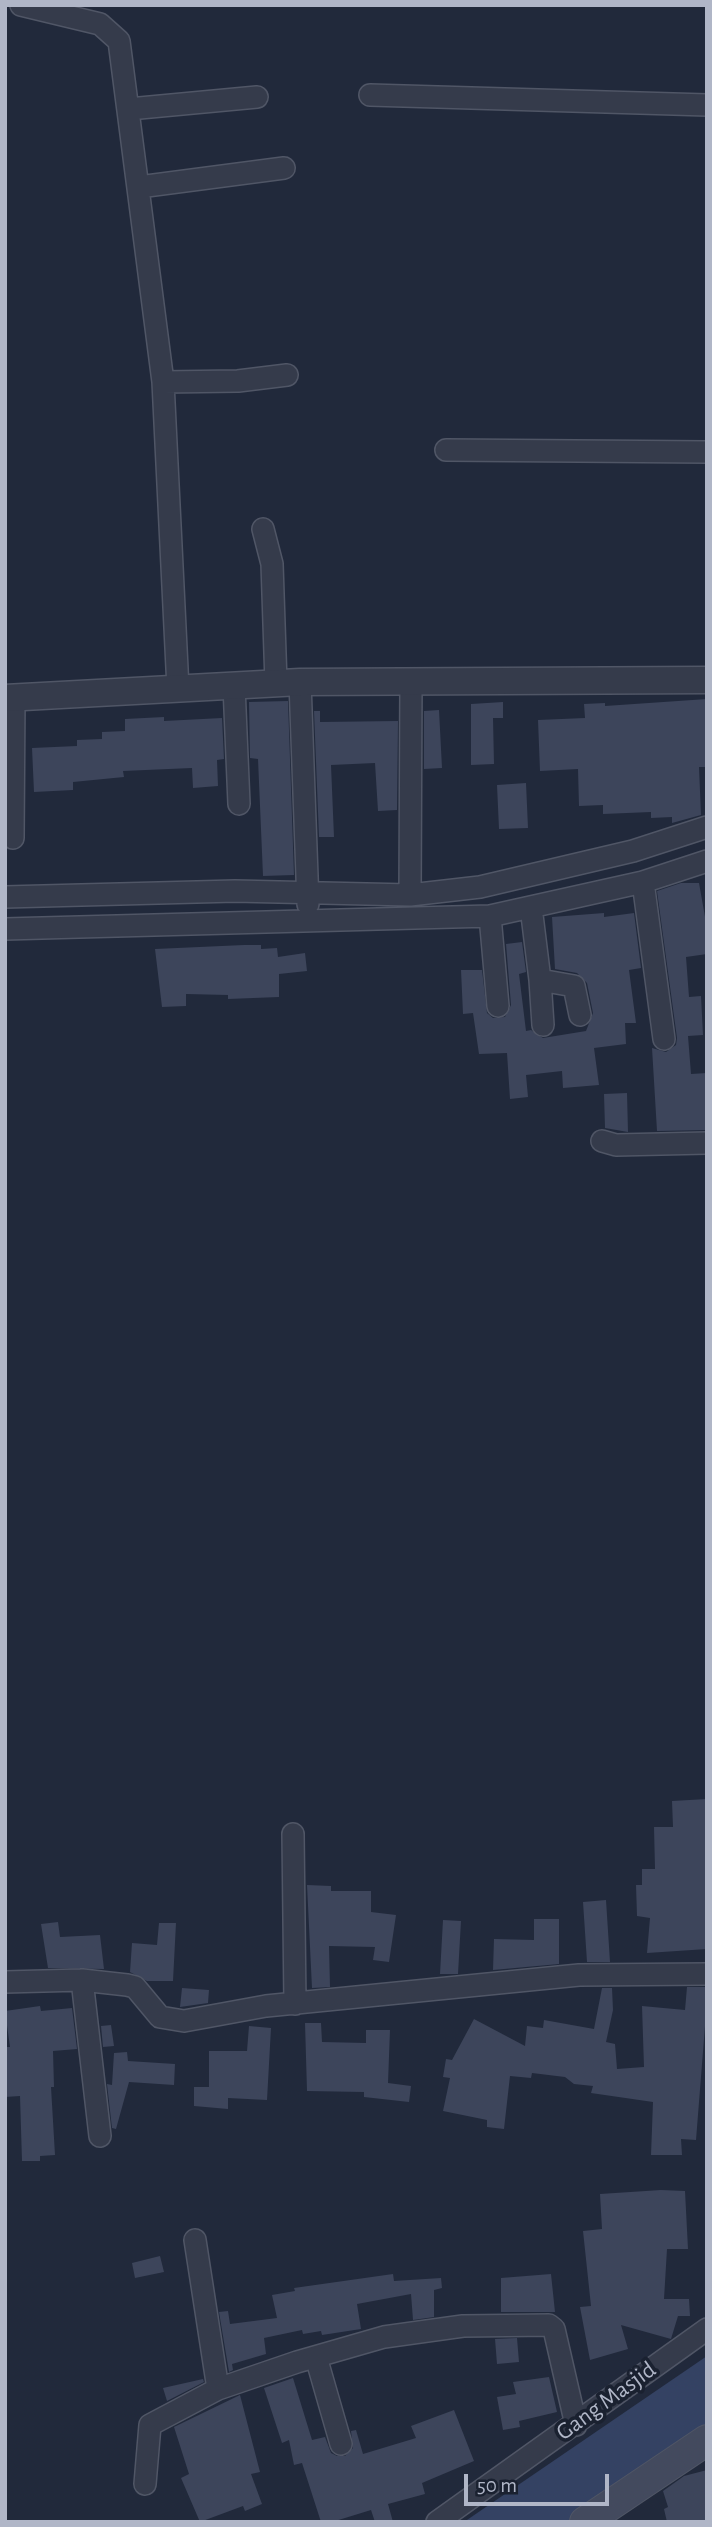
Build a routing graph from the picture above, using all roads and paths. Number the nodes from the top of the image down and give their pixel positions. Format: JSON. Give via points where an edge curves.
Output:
{"nodes":[{"id":1,"x":21,"y":5,"type":"edge"},
{"id":2,"x":370,"y":95,"type":"dead end"},
{"id":3,"x":257,"y":97,"type":"dead end"},
{"id":4,"x":707,"y":105,"type":"edge"},
{"id":5,"x":129,"y":109,"type":"junction"},
{"id":6,"x":284,"y":168,"type":"dead end"},
{"id":7,"x":139,"y":187,"type":"junction"},
{"id":8,"x":287,"y":375,"type":"dead end"},
{"id":9,"x":163,"y":382,"type":"junction"},
{"id":10,"x":446,"y":450,"type":"dead end"},
{"id":11,"x":707,"y":452,"type":"edge"},
{"id":12,"x":262,"y":529,"type":"dead end"},
{"id":13,"x":707,"y":680,"type":"edge"},
{"id":14,"x":411,"y":681,"type":"junction"},
{"id":15,"x":288,"y":682,"type":"junction"},
{"id":16,"x":234,"y":686,"type":"junction"},
{"id":17,"x":178,"y":689,"type":"junction"},
{"id":18,"x":9,"y":698,"type":"edge"},
{"id":19,"x":239,"y":804,"type":"dead end"},
{"id":20,"x":707,"y":827,"type":"edge"},
{"id":21,"x":13,"y":838,"type":"dead end"},
{"id":22,"x":707,"y":861,"type":"edge"},
{"id":23,"x":643,"y":882,"type":"junction"},
{"id":24,"x":411,"y":895,"type":"junction"},
{"id":25,"x":5,"y":897,"type":"edge"},
{"id":26,"x":308,"y":906,"type":"junction"},
{"id":27,"x":531,"y":907,"type":"junction"},
{"id":28,"x":385,"y":908,"type":"junction"},
{"id":29,"x":489,"y":916,"type":"junction"},
{"id":30,"x":5,"y":929,"type":"edge"},
{"id":31,"x":540,"y":980,"type":"junction"},
{"id":32,"x":498,"y":1006,"type":"dead end"},
{"id":33,"x":580,"y":1015,"type":"dead end"},
{"id":34,"x":543,"y":1025,"type":"dead end"},
{"id":35,"x":664,"y":1039,"type":"dead end"},
{"id":36,"x":602,"y":1141,"type":"dead end"},
{"id":37,"x":707,"y":1143,"type":"edge"},
{"id":38,"x":293,"y":1834,"type":"dead end"},
{"id":39,"x":707,"y":1974,"type":"edge"},
{"id":40,"x":82,"y":1980,"type":"junction"},
{"id":41,"x":5,"y":1982,"type":"edge"},
{"id":42,"x":295,"y":2004,"type":"junction"},
{"id":43,"x":100,"y":2136,"type":"dead end"},
{"id":44,"x":195,"y":2240,"type":"dead end"},
{"id":45,"x":707,"y":2329,"type":"edge"},
{"id":46,"x":316,"y":2357,"type":"junction"},
{"id":47,"x":218,"y":2389,"type":"junction"},
{"id":48,"x":576,"y":2425,"type":"junction"},
{"id":49,"x":707,"y":2440,"type":"edge"},
{"id":50,"x":341,"y":2444,"type":"dead end"},
{"id":51,"x":145,"y":2484,"type":"dead end"},
{"id":52,"x":437,"y":2522,"type":"edge"},
{"id":53,"x":584,"y":2522,"type":"edge"}],
"edges":[{"from":1,"to":5,"type":"street","via":[[100,24],[111,31],[119,41]]},
{"from":2,"to":4,"type":"street"},
{"from":3,"to":5,"type":"street"},
{"from":5,"to":7,"type":"street"},
{"from":6,"to":7,"type":"street"},
{"from":7,"to":9,"type":"street"},
{"from":8,"to":9,"type":"street"},
{"from":9,"to":17,"type":"street"},
{"from":10,"to":11,"type":"street"},
{"from":12,"to":15,"type":"street","via":[[272,564]]},
{"from":13,"to":14,"type":"street"},
{"from":14,"to":15,"type":"street"},
{"from":14,"to":24,"type":"street"},
{"from":15,"to":16,"type":"street"},
{"from":15,"to":26,"type":"street"},
{"from":16,"to":17,"type":"street"},
{"from":16,"to":19,"type":"street"},
{"from":17,"to":18,"type":"street"},
{"from":18,"to":21,"type":"street"},
{"from":20,"to":24,"type":"street","via":[[633,851],[480,887]]},
{"from":22,"to":23,"type":"street"},
{"from":23,"to":27,"type":"street"},
{"from":23,"to":35,"type":"street"},
{"from":24,"to":28,"type":"street"},
{"from":25,"to":26,"type":"street"},
{"from":26,"to":28,"type":"street"},
{"from":26,"to":30,"type":"street"},
{"from":27,"to":29,"type":"street"},
{"from":27,"to":31,"type":"street"},
{"from":28,"to":29,"type":"street"},
{"from":29,"to":32,"type":"street"},
{"from":31,"to":33,"type":"street","via":[[574,986]]},
{"from":31,"to":34,"type":"street"},
{"from":36,"to":37,"type":"street","via":[[616,1145]]},
{"from":38,"to":42,"type":"street"},
{"from":39,"to":42,"type":"street","via":[[579,1975]]},
{"from":40,"to":41,"type":"street"},
{"from":40,"to":42,"type":"street","via":[[135,1987],[154,2013],[173,2020]]},
{"from":40,"to":43,"type":"street"},
{"from":44,"to":47,"type":"street"},
{"from":45,"to":48,"type":"street","name":"Gang Masjid"},
{"from":46,"to":47,"type":"street"},
{"from":46,"to":48,"type":"street","via":[[384,2337],[463,2326],[549,2325],[556,2332]]},
{"from":46,"to":50,"type":"street"},
{"from":47,"to":51,"type":"street","via":[[150,2425]]},
{"from":48,"to":52,"type":"street","name":"Gang Masjid"},
{"from":49,"to":53,"type":"main road"}]}
